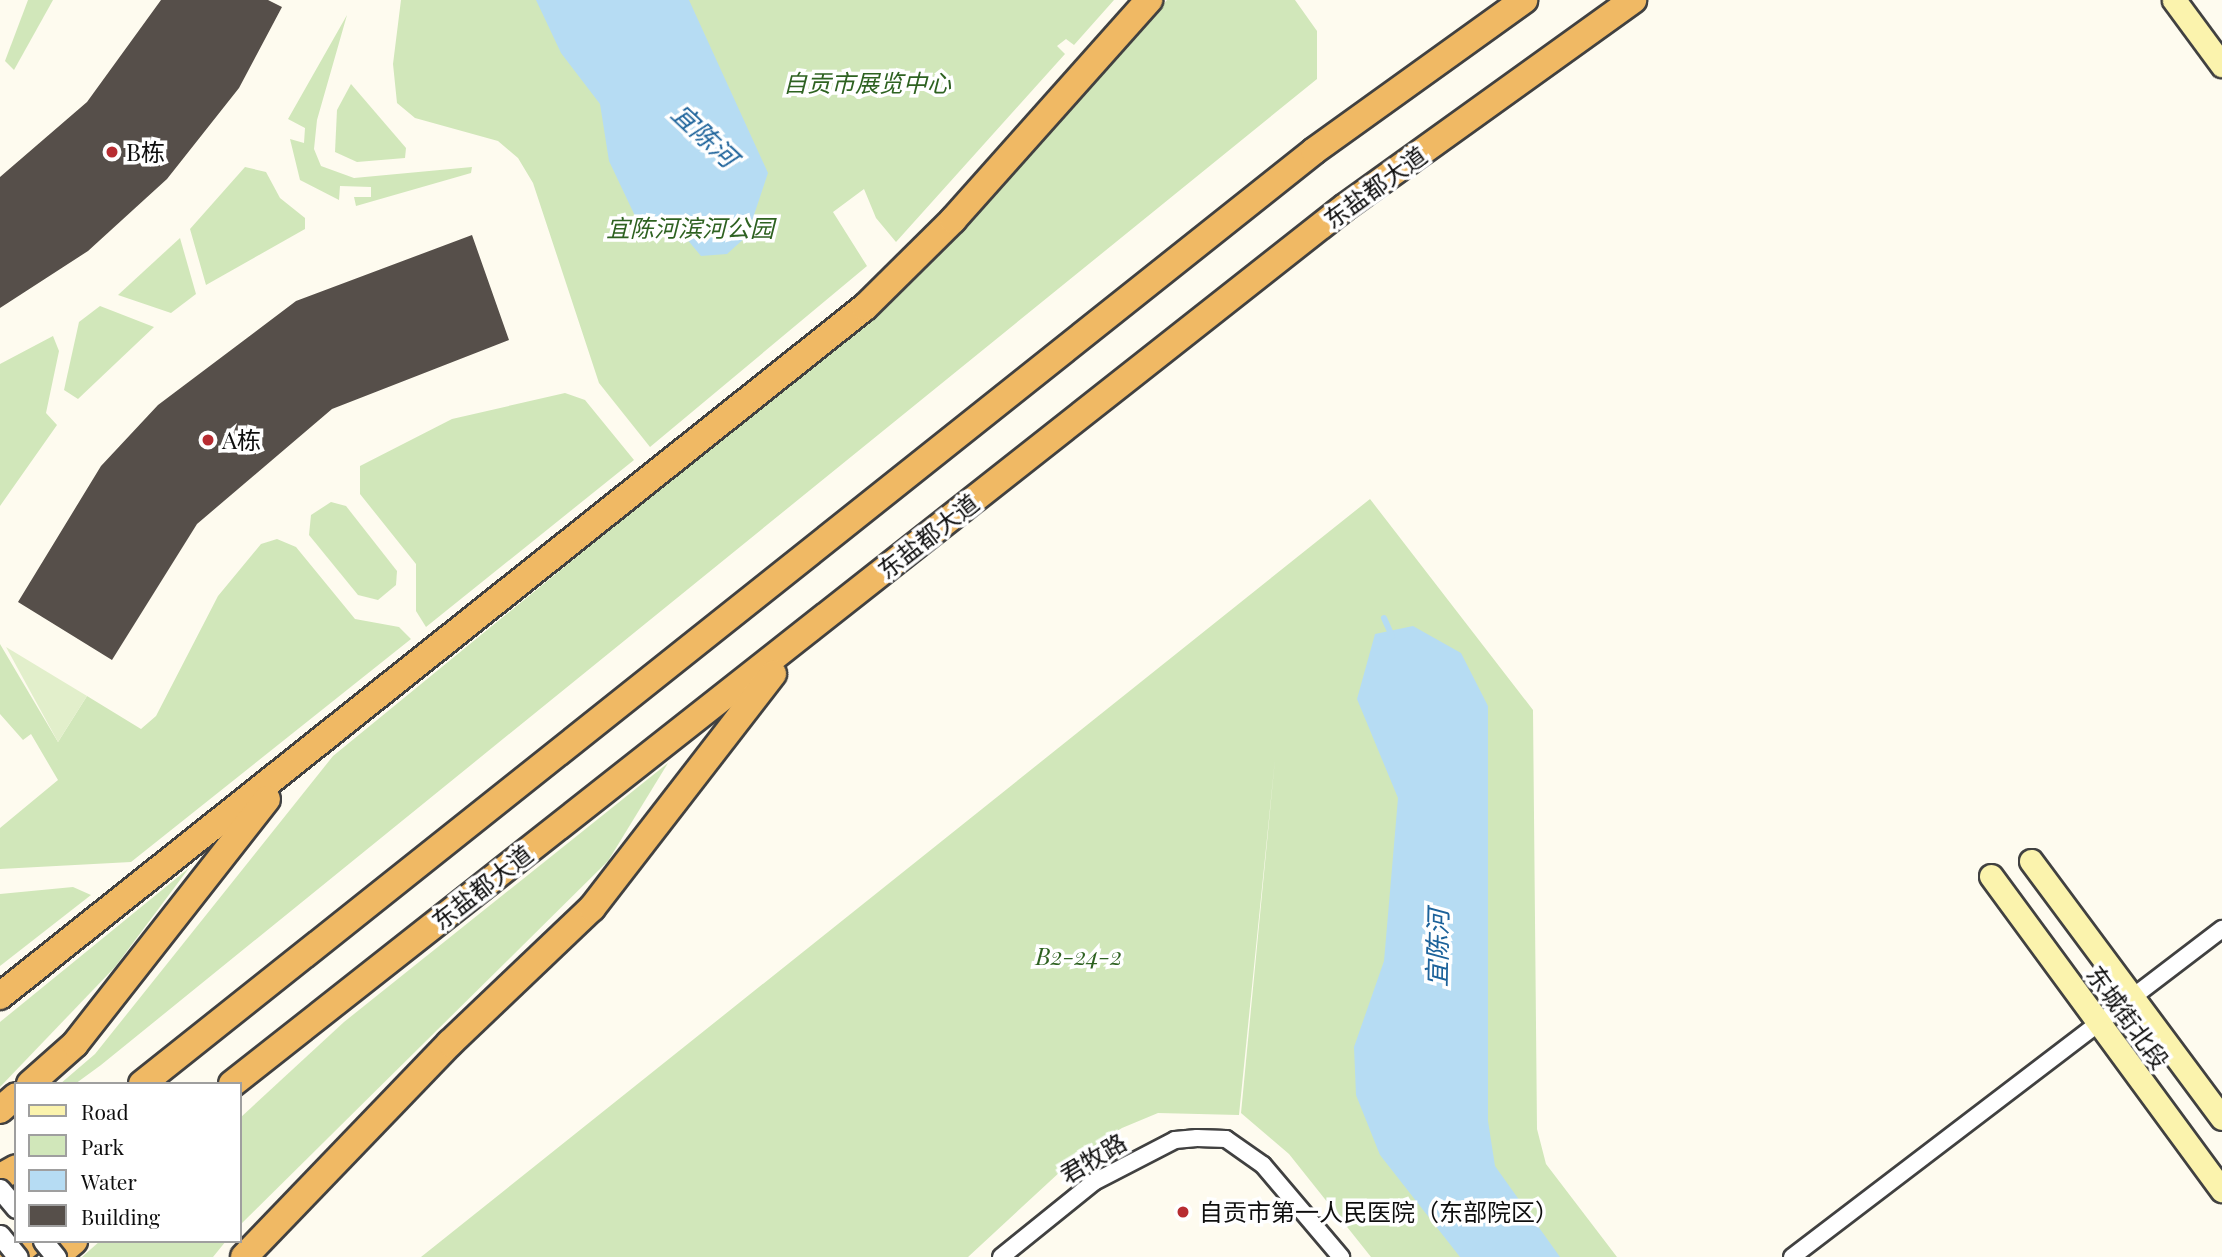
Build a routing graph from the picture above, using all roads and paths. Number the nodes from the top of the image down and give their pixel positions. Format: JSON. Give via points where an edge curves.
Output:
{"nodes":[{"id":1,"x":1149,"y":0,"type":"edge"},
{"id":2,"x":1524,"y":0,"type":"edge"},
{"id":3,"x":1633,"y":0,"type":"edge"},
{"id":4,"x":2174,"y":0,"type":"edge"},
{"id":5,"x":2222,"y":65,"type":"edge"},
{"id":6,"x":825,"y":617,"type":"junction"},
{"id":7,"x":299,"y":760,"type":"junction"},
{"id":8,"x":2031,"y":861,"type":"dead end"},
{"id":9,"x":1992,"y":876,"type":"dead end"},
{"id":10,"x":2222,"y":929,"type":"edge"},
{"id":11,"x":0,"y":996,"type":"edge"},
{"id":12,"x":2133,"y":997,"type":"junction"},
{"id":13,"x":2100,"y":1022,"type":"junction"},
{"id":14,"x":32,"y":1082,"type":"edge"},
{"id":15,"x":145,"y":1082,"type":"edge"},
{"id":16,"x":235,"y":1082,"type":"edge"},
{"id":17,"x":14,"y":1098,"type":"edge"},
{"id":18,"x":0,"y":1110,"type":"edge"},
{"id":19,"x":2222,"y":1118,"type":"edge"},
{"id":20,"x":14,"y":1186,"type":"edge"},
{"id":21,"x":0,"y":1189,"type":"edge"},
{"id":22,"x":2222,"y":1190,"type":"edge"},
{"id":23,"x":0,"y":1197,"type":"edge"},
{"id":24,"x":14,"y":1206,"type":"edge"},
{"id":25,"x":0,"y":1235,"type":"edge"},
{"id":26,"x":30,"y":1243,"type":"edge"},
{"id":27,"x":72,"y":1243,"type":"edge"},
{"id":28,"x":12,"y":1257,"type":"edge"},
{"id":29,"x":18,"y":1257,"type":"edge"},
{"id":30,"x":55,"y":1257,"type":"edge"},
{"id":31,"x":244,"y":1257,"type":"edge"},
{"id":32,"x":1001,"y":1257,"type":"edge"},
{"id":33,"x":1340,"y":1257,"type":"edge"},
{"id":34,"x":1792,"y":1257,"type":"edge"}],
"edges":[{"from":1,"to":7,"type":"highway","via":[[953,220],[865,307]]},
{"from":2,"to":15,"type":"highway","via":[[1314,151]]},
{"from":3,"to":6,"type":"highway","name":"东盐都大道","via":[[1345,207]]},
{"from":4,"to":5,"type":"main road"},
{"from":6,"to":16,"type":"highway","name":"东盐都大道"},
{"from":6,"to":31,"type":"highway","via":[[734,717],[592,908],[450,1043]]},
{"from":7,"to":11,"type":"highway"},
{"from":7,"to":14,"type":"highway","via":[[75,1044]]},
{"from":8,"to":12,"type":"main road","name":"东城街北段"},
{"from":9,"to":13,"type":"main road","name":"东城街北段"},
{"from":10,"to":12,"type":"street"},
{"from":12,"to":13,"type":"street"},
{"from":12,"to":19,"type":"main road","name":"东城街北段"},
{"from":13,"to":22,"type":"main road","name":"东城街北段"},
{"from":13,"to":34,"type":"street"},
{"from":17,"to":18,"type":"highway"},
{"from":20,"to":23,"type":"highway"},
{"from":21,"to":24,"type":"street","bridge":true},
{"from":25,"to":29,"type":"street","bridge":true},
{"from":26,"to":28,"type":"highway"},
{"from":27,"to":30,"type":"highway"},
{"from":32,"to":33,"type":"street","name":"君牧路","via":[[1059,1206],[1142,1154],[1175,1140],[1226,1139],[1263,1165]]}]}
